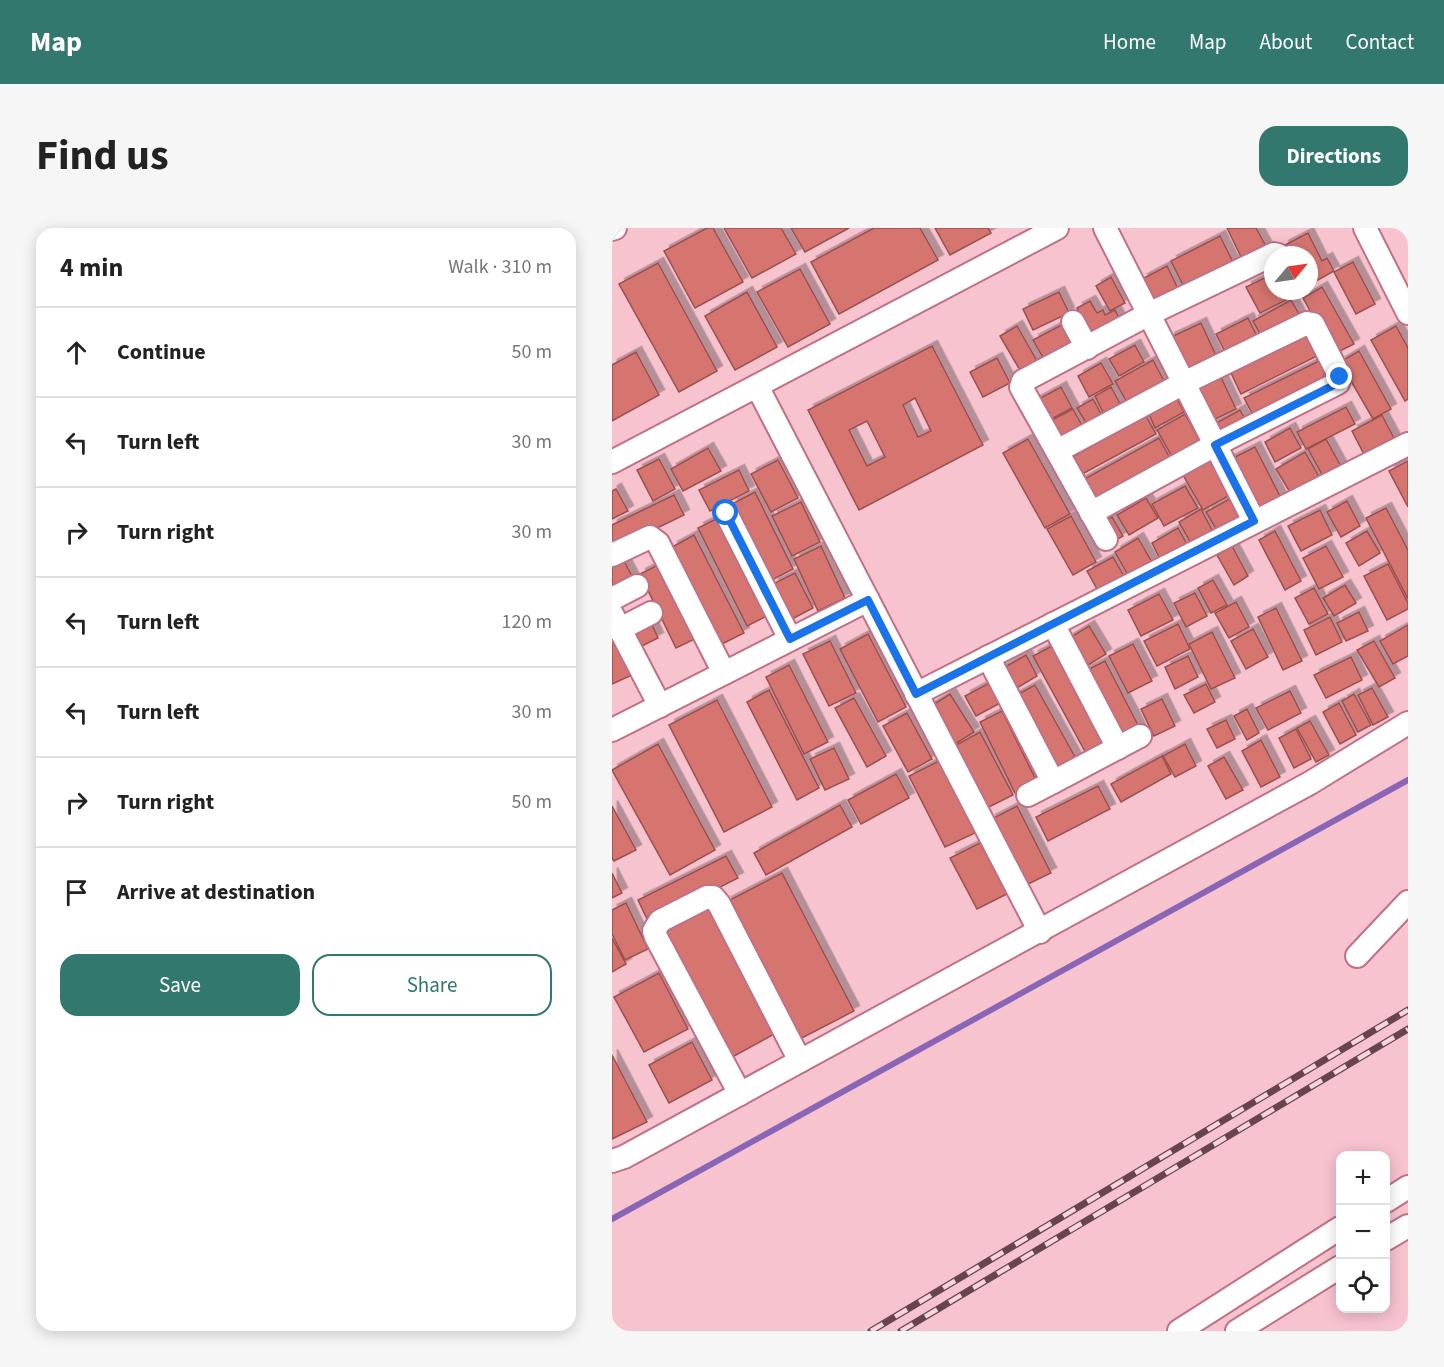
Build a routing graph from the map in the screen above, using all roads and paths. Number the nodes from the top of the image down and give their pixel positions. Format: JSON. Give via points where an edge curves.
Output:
{"nodes":[{"id":1,"x":1057,"y":228,"type":"edge"},
{"id":2,"x":1105,"y":228,"type":"edge"},
{"id":3,"x":1365,"y":228,"type":"edge"},
{"id":4,"x":1264,"y":259,"type":"edge"},
{"id":5,"x":1408,"y":313,"type":"edge"},
{"id":6,"x":1149,"y":314,"type":"junction"},
{"id":7,"x":1073,"y":322,"type":"dead end"},
{"id":8,"x":1087,"y":348,"type":"junction"},
{"id":9,"x":1184,"y":383,"type":"junction"},
{"id":10,"x":757,"y":386,"type":"junction"},
{"id":11,"x":1408,"y":444,"type":"edge"},
{"id":12,"x":1215,"y":445,"type":"junction"},
{"id":13,"x":1057,"y":451,"type":"junction"},
{"id":14,"x":612,"y":462,"type":"edge"},
{"id":15,"x":726,"y":513,"type":"dead end"},
{"id":16,"x":1091,"y":513,"type":"junction"},
{"id":17,"x":1254,"y":521,"type":"junction"},
{"id":18,"x":1106,"y":539,"type":"dead end"},
{"id":19,"x":612,"y":555,"type":"edge"},
{"id":20,"x":638,"y":586,"type":"dead end"},
{"id":21,"x":612,"y":599,"type":"edge"},
{"id":22,"x":868,"y":600,"type":"junction"},
{"id":23,"x":651,"y":613,"type":"dead end"},
{"id":24,"x":616,"y":621,"type":"edge"},
{"id":25,"x":1053,"y":624,"type":"junction"},
{"id":26,"x":790,"y":639,"type":"junction"},
{"id":27,"x":988,"y":657,"type":"junction"},
{"id":28,"x":723,"y":673,"type":"junction"},
{"id":29,"x":916,"y":694,"type":"junction"},
{"id":30,"x":660,"y":706,"type":"junction"},
{"id":31,"x":1408,"y":723,"type":"edge"},
{"id":32,"x":612,"y":730,"type":"edge"},
{"id":33,"x":1140,"y":736,"type":"dead end"},
{"id":34,"x":1118,"y":748,"type":"junction"},
{"id":35,"x":1053,"y":782,"type":"junction"},
{"id":36,"x":1028,"y":795,"type":"dead end"},
{"id":37,"x":1408,"y":902,"type":"edge"},
{"id":38,"x":1040,"y":932,"type":"junction"},
{"id":39,"x":1357,"y":956,"type":"dead end"},
{"id":40,"x":800,"y":1061,"type":"junction"},
{"id":41,"x":740,"y":1094,"type":"junction"},
{"id":42,"x":612,"y":1161,"type":"edge"},
{"id":43,"x":1408,"y":1186,"type":"edge"},
{"id":44,"x":1390,"y":1197,"type":"edge"},
{"id":45,"x":1408,"y":1226,"type":"edge"},
{"id":46,"x":1336,"y":1231,"type":"edge"},
{"id":47,"x":1390,"y":1237,"type":"edge"},
{"id":48,"x":1336,"y":1270,"type":"edge"},
{"id":49,"x":1179,"y":1331,"type":"edge"},
{"id":50,"x":1237,"y":1331,"type":"edge"}],
"edges":[{"from":1,"to":10,"type":"street"},
{"from":2,"to":6,"type":"street"},
{"from":3,"to":5,"type":"street"},
{"from":4,"to":6,"type":"street"},
{"from":6,"to":8,"type":"street"},
{"from":6,"to":9,"type":"street"},
{"from":7,"to":8,"type":"street"},
{"from":8,"to":13,"type":"street","via":[[1023,381],[1021,387]]},
{"from":9,"to":12,"type":"street"},
{"from":9,"to":12,"type":"street","via":[[1307,323],[1313,324],[1340,377],[1338,383]]},
{"from":9,"to":13,"type":"street"},
{"from":10,"to":14,"type":"street"},
{"from":10,"to":22,"type":"street"},
{"from":11,"to":17,"type":"street"},
{"from":12,"to":16,"type":"street"},
{"from":12,"to":17,"type":"street"},
{"from":13,"to":16,"type":"street"},
{"from":15,"to":26,"type":"street"},
{"from":16,"to":18,"type":"street"},
{"from":17,"to":25,"type":"street"},
{"from":19,"to":28,"type":"street","via":[[650,537],[658,543]]},
{"from":20,"to":21,"type":"street"},
{"from":22,"to":26,"type":"street"},
{"from":22,"to":29,"type":"street"},
{"from":23,"to":24,"type":"street"},
{"from":24,"to":30,"type":"street"},
{"from":25,"to":27,"type":"street"},
{"from":25,"to":34,"type":"street"},
{"from":26,"to":28,"type":"street"},
{"from":27,"to":29,"type":"street"},
{"from":27,"to":35,"type":"street"},
{"from":28,"to":30,"type":"street"},
{"from":29,"to":38,"type":"street"},
{"from":30,"to":32,"type":"street"},
{"from":31,"to":38,"type":"street","via":[[1310,783]]},
{"from":33,"to":34,"type":"street"},
{"from":34,"to":35,"type":"street"},
{"from":35,"to":36,"type":"street"},
{"from":37,"to":39,"type":"street"},
{"from":38,"to":40,"type":"street"},
{"from":40,"to":41,"type":"street"},
{"from":40,"to":41,"type":"street","via":[[713,897],[660,921],[654,931],[656,937]]},
{"from":41,"to":42,"type":"street"},
{"from":43,"to":44,"type":"street"},
{"from":45,"to":47,"type":"street"},
{"from":46,"to":49,"type":"street"},
{"from":48,"to":50,"type":"street"}]}
